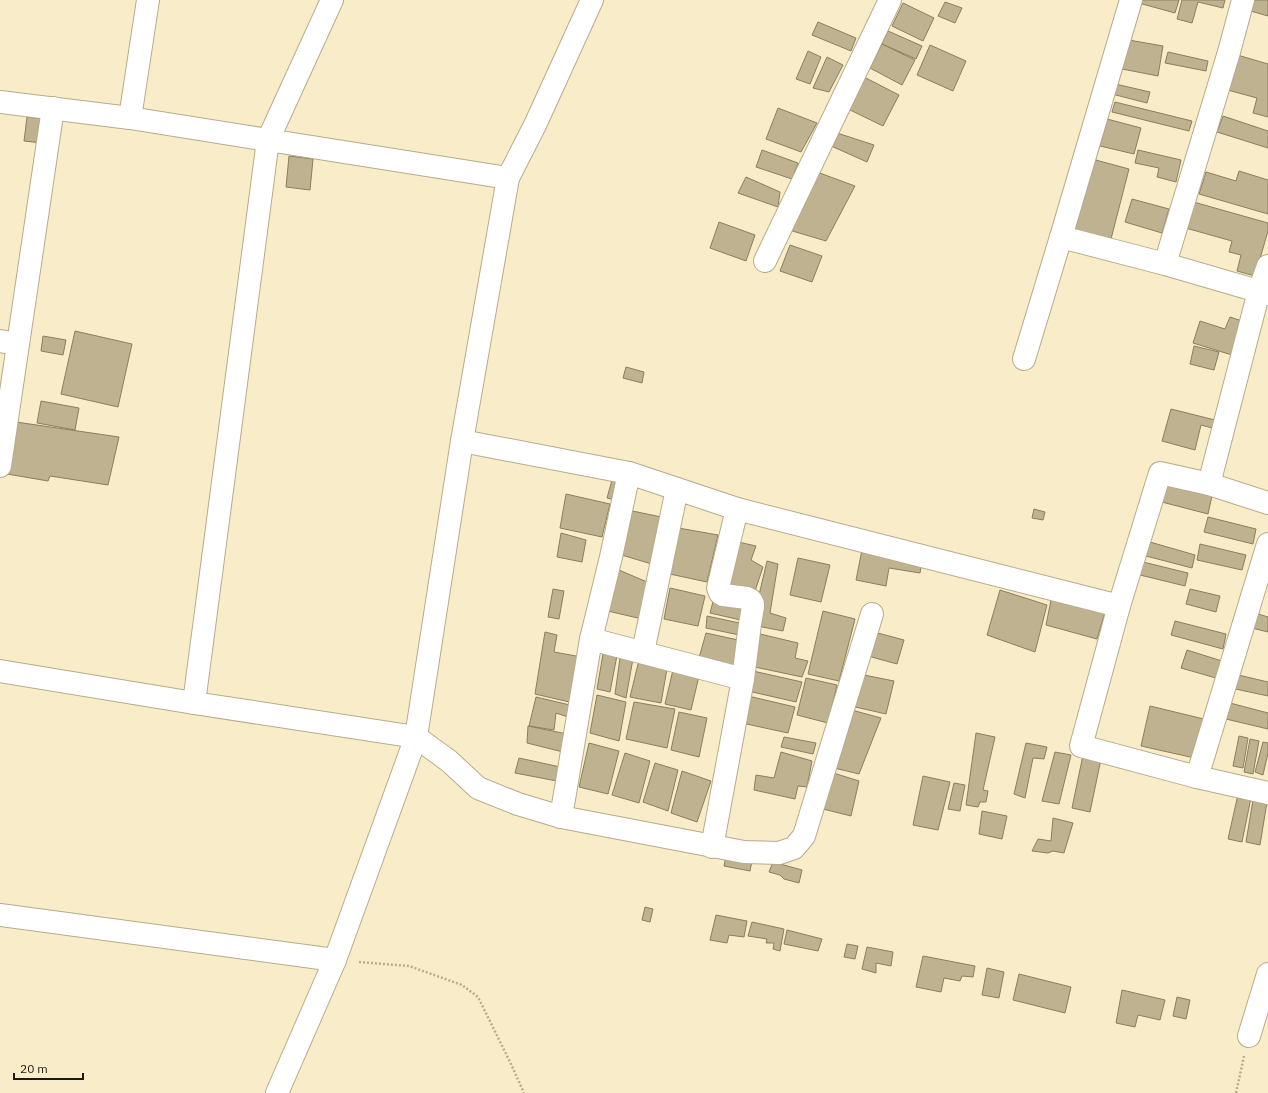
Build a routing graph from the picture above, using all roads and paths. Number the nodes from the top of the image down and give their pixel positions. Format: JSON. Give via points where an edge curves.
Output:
{"nodes":[{"id":1,"x":148,"y":0,"type":"edge"},
{"id":2,"x":332,"y":0,"type":"edge"},
{"id":3,"x":592,"y":0,"type":"edge"},
{"id":4,"x":890,"y":0,"type":"edge"},
{"id":5,"x":1131,"y":0,"type":"edge"},
{"id":6,"x":1243,"y":0,"type":"edge"},
{"id":7,"x":0,"y":102,"type":"edge"},
{"id":8,"x":53,"y":108,"type":"junction"},
{"id":9,"x":130,"y":118,"type":"junction"},
{"id":10,"x":268,"y":140,"type":"junction"},
{"id":11,"x":508,"y":178,"type":"junction"},
{"id":12,"x":1061,"y":236,"type":"junction"},
{"id":13,"x":765,"y":261,"type":"dead end"},
{"id":14,"x":1165,"y":264,"type":"junction"},
{"id":15,"x":1268,"y":266,"type":"edge"},
{"id":16,"x":1264,"y":292,"type":"edge"},
{"id":17,"x":9,"y":342,"type":"edge"},
{"id":18,"x":1024,"y":359,"type":"dead end"},
{"id":19,"x":462,"y":441,"type":"junction"},
{"id":20,"x":0,"y":466,"type":"edge"},
{"id":21,"x":629,"y":473,"type":"junction"},
{"id":22,"x":1209,"y":484,"type":"junction"},
{"id":23,"x":677,"y":489,"type":"junction"},
{"id":24,"x":1268,"y":503,"type":"edge"},
{"id":25,"x":737,"y":509,"type":"junction"},
{"id":26,"x":1268,"y":544,"type":"edge"},
{"id":27,"x":1119,"y":606,"type":"junction"},
{"id":28,"x":872,"y":614,"type":"dead end"},
{"id":29,"x":591,"y":639,"type":"junction"},
{"id":30,"x":642,"y":652,"type":"junction"},
{"id":31,"x":0,"y":671,"type":"edge"},
{"id":32,"x":743,"y":679,"type":"junction"},
{"id":33,"x":194,"y":702,"type":"junction"},
{"id":34,"x":416,"y":736,"type":"junction"},
{"id":35,"x":1197,"y":777,"type":"junction"},
{"id":36,"x":1268,"y":793,"type":"edge"},
{"id":37,"x":561,"y":817,"type":"junction"},
{"id":38,"x":712,"y":847,"type":"junction"},
{"id":39,"x":0,"y":915,"type":"edge"},
{"id":40,"x":335,"y":960,"type":"junction"},
{"id":41,"x":1268,"y":974,"type":"edge"},
{"id":42,"x":1249,"y":1036,"type":"joint"},
{"id":43,"x":277,"y":1093,"type":"edge"},
{"id":44,"x":524,"y":1093,"type":"edge"},
{"id":45,"x":1236,"y":1093,"type":"edge"}],
"edges":[{"from":1,"to":9,"type":"street"},
{"from":2,"to":10,"type":"street"},
{"from":3,"to":11,"type":"street"},
{"from":4,"to":13,"type":"street"},
{"from":5,"to":12,"type":"street"},
{"from":6,"to":14,"type":"street"},
{"from":7,"to":8,"type":"street"},
{"from":8,"to":9,"type":"street"},
{"from":8,"to":17,"type":"street"},
{"from":9,"to":10,"type":"street"},
{"from":10,"to":11,"type":"street"},
{"from":10,"to":33,"type":"street"},
{"from":11,"to":19,"type":"street"},
{"from":12,"to":14,"type":"street"},
{"from":12,"to":18,"type":"street"},
{"from":14,"to":16,"type":"street"},
{"from":15,"to":16,"type":"street"},
{"from":16,"to":22,"type":"street"},
{"from":17,"to":20,"type":"street"},
{"from":19,"to":21,"type":"street"},
{"from":19,"to":34,"type":"street"},
{"from":21,"to":23,"type":"street"},
{"from":21,"to":29,"type":"street"},
{"from":22,"to":24,"type":"street"},
{"from":22,"to":27,"type":"street","via":[[1160,472]]},
{"from":23,"to":25,"type":"street"},
{"from":23,"to":30,"type":"street"},
{"from":25,"to":27,"type":"street"},
{"from":25,"to":32,"type":"street","via":[[718,588],[720,593],[747,598],[753,604]]},
{"from":26,"to":35,"type":"street"},
{"from":27,"to":35,"type":"street","via":[[1081,746]]},
{"from":28,"to":38,"type":"street","via":[[804,836],[794,848],[779,853],[744,852]]},
{"from":29,"to":30,"type":"street"},
{"from":29,"to":37,"type":"street"},
{"from":30,"to":32,"type":"street"},
{"from":31,"to":33,"type":"street"},
{"from":32,"to":38,"type":"street"},
{"from":33,"to":34,"type":"street"},
{"from":34,"to":37,"type":"street","via":[[449,761],[478,788]]},
{"from":34,"to":40,"type":"street"},
{"from":35,"to":36,"type":"street"},
{"from":37,"to":38,"type":"street"},
{"from":39,"to":40,"type":"street"},
{"from":40,"to":43,"type":"street"},
{"from":40,"to":44,"type":"path","via":[[409,966],[462,985],[478,997]]},
{"from":41,"to":42,"type":"street"},
{"from":42,"to":45,"type":"path"}]}
